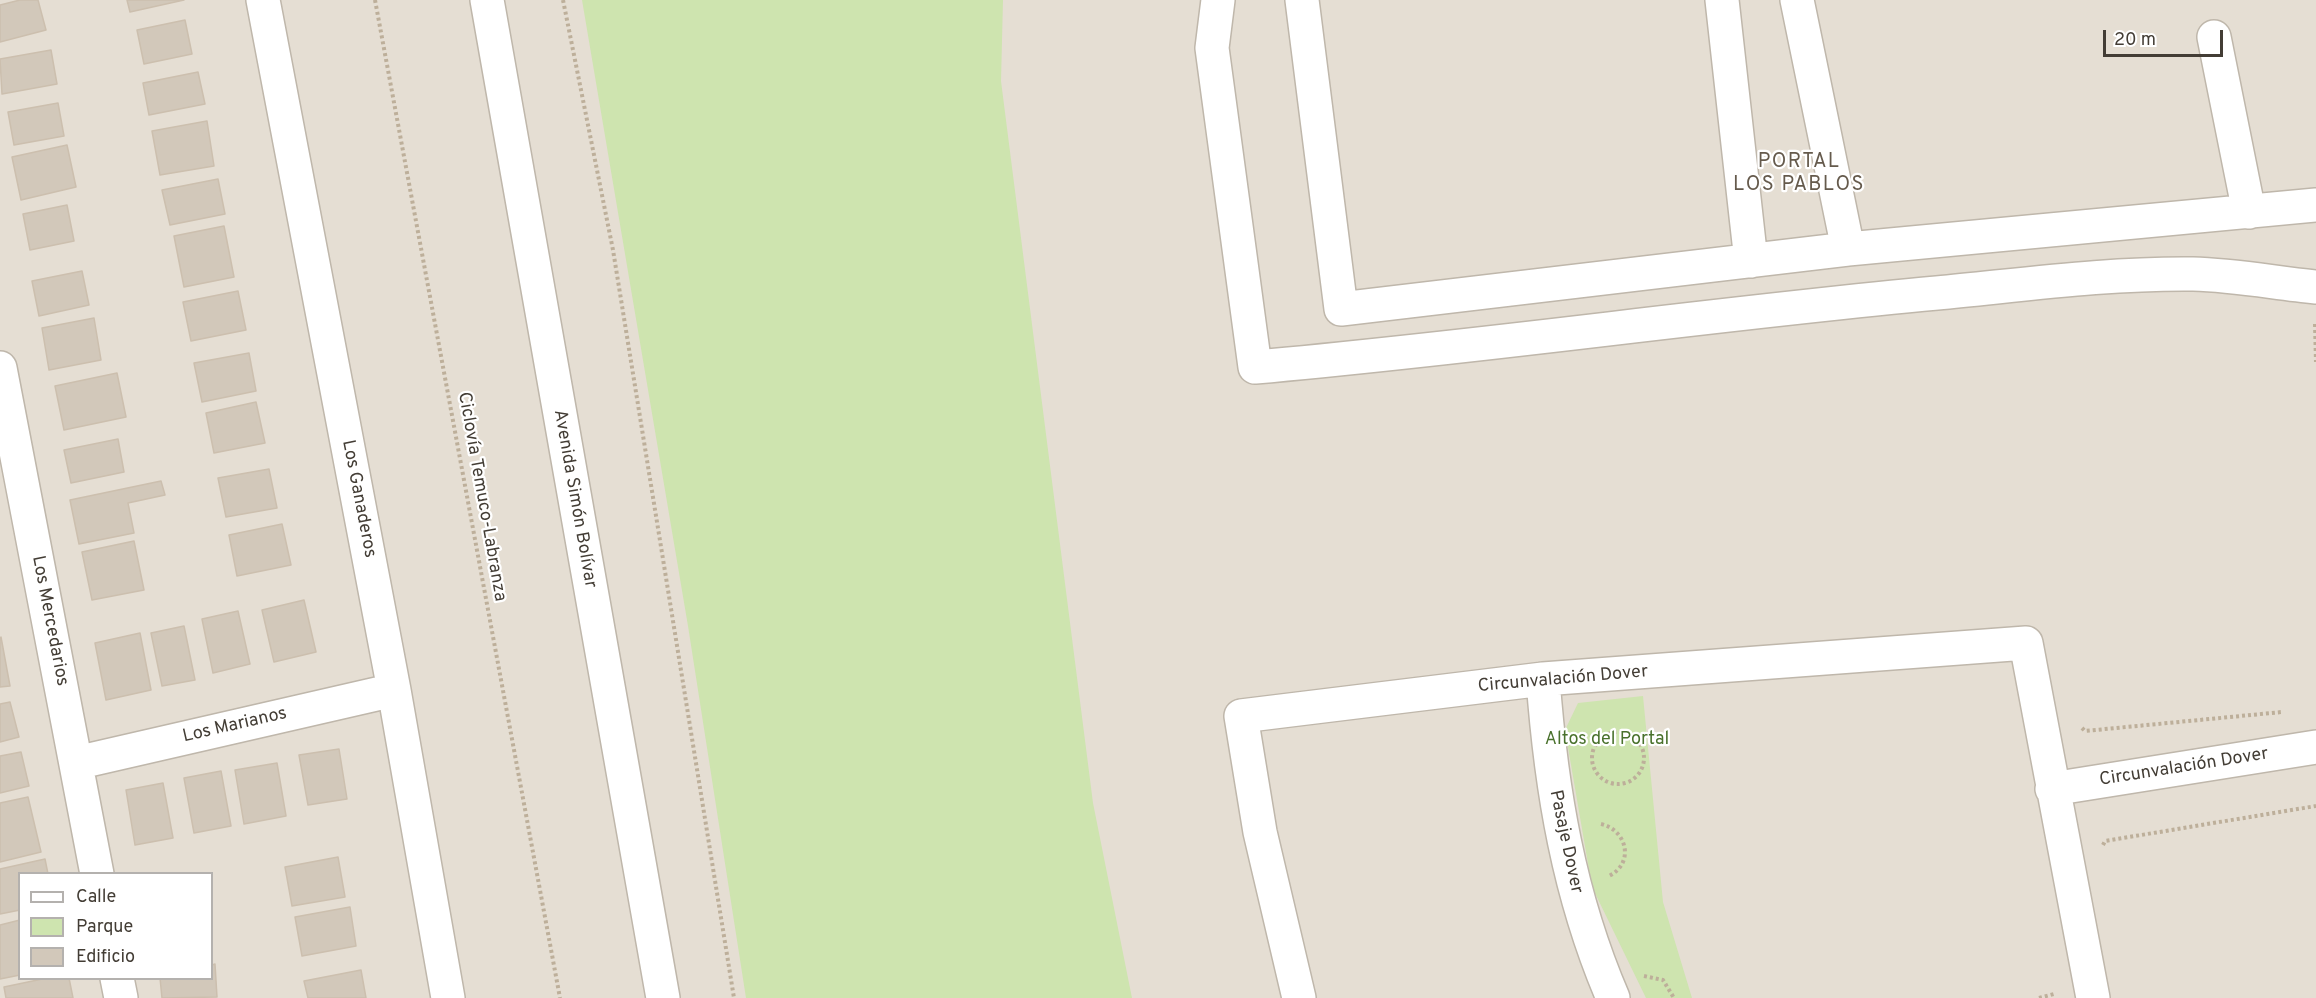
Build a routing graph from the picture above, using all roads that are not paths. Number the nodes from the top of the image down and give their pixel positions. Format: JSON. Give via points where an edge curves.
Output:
{"nodes":[{"id":1,"x":264,"y":0,"type":"edge"},
{"id":2,"x":487,"y":0,"type":"edge"},
{"id":3,"x":1218,"y":0,"type":"edge"},
{"id":4,"x":1302,"y":0,"type":"edge"},
{"id":5,"x":1722,"y":0,"type":"edge"},
{"id":6,"x":1797,"y":0,"type":"edge"},
{"id":7,"x":2214,"y":37,"type":"dead end"},
{"id":8,"x":2316,"y":205,"type":"edge"},
{"id":9,"x":2249,"y":212,"type":"junction"},
{"id":10,"x":1848,"y":249,"type":"junction"},
{"id":11,"x":1751,"y":261,"type":"junction"},
{"id":12,"x":2316,"y":287,"type":"edge"},
{"id":13,"x":1341,"y":309,"type":"junction"},
{"id":14,"x":1345,"y":359,"type":"junction"},
{"id":15,"x":0,"y":368,"type":"edge"},
{"id":16,"x":6,"y":434,"type":"edge"},
{"id":17,"x":1543,"y":680,"type":"junction"},
{"id":18,"x":394,"y":690,"type":"junction"},
{"id":19,"x":2316,"y":747,"type":"edge"},
{"id":20,"x":76,"y":763,"type":"junction"},
{"id":21,"x":2052,"y":789,"type":"junction"},
{"id":22,"x":97,"y":872,"type":"edge"},
{"id":23,"x":117,"y":980,"type":"edge"},
{"id":24,"x":1624,"y":988,"type":"edge"},
{"id":25,"x":121,"y":998,"type":"edge"},
{"id":26,"x":448,"y":998,"type":"edge"},
{"id":27,"x":663,"y":998,"type":"edge"},
{"id":28,"x":1299,"y":998,"type":"edge"},
{"id":29,"x":2093,"y":998,"type":"edge"}],
"edges":[{"from":1,"to":18,"type":"street","name":"Los Ganaderos"},
{"from":2,"to":27,"type":"street","name":"Avenida Simón Bolívar"},
{"from":3,"to":14,"type":"street","via":[[1212,48],[1255,367]]},
{"from":4,"to":13,"type":"street"},
{"from":5,"to":11,"type":"street"},
{"from":6,"to":10,"type":"street"},
{"from":7,"to":9,"type":"street"},
{"from":8,"to":9,"type":"street"},
{"from":9,"to":10,"type":"street"},
{"from":10,"to":11,"type":"street"},
{"from":11,"to":13,"type":"street"},
{"from":12,"to":14,"type":"street","via":[[2217,275],[2120,277],[1821,304]]},
{"from":13,"to":14,"type":"street"},
{"from":15,"to":16,"type":"street","name":"Los Mercedarios"},
{"from":16,"to":20,"type":"street","name":"Los Mercedarios"},
{"from":17,"to":21,"type":"street","name":"Circunvalación Dover","via":[[2026,644]]},
{"from":17,"to":24,"type":"street","name":"Pasaje Dover","via":[[1548,753],[1577,899]]},
{"from":17,"to":28,"type":"street","name":"Circunvalación Dover","via":[[1241,716],[1260,832]]},
{"from":18,"to":20,"type":"street","name":"Los Marianos"},
{"from":18,"to":26,"type":"street","name":"Los Ganaderos"},
{"from":19,"to":21,"type":"street","name":"Circunvalación Dover"},
{"from":20,"to":22,"type":"street","name":"Los Mercedarios"},
{"from":21,"to":29,"type":"street","name":"Circunvalación Dover"},
{"from":23,"to":25,"type":"street"}]}
